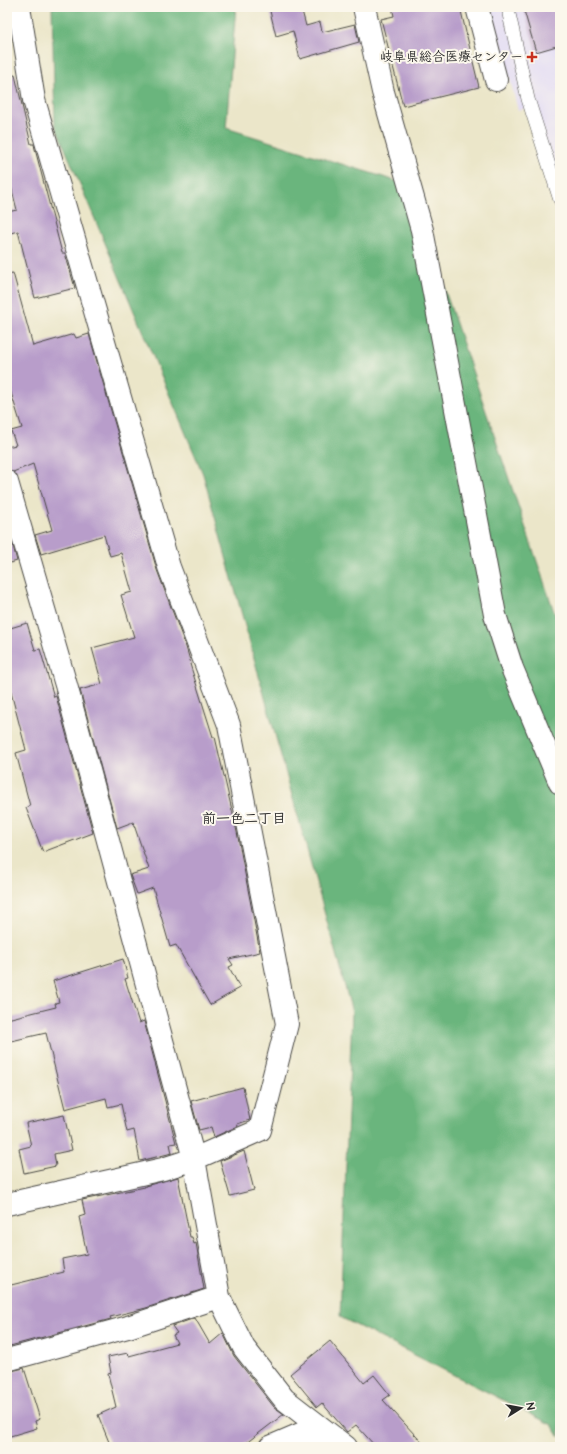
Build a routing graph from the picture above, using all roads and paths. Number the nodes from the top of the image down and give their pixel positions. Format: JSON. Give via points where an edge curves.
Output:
{"nodes":[{"id":1,"x":19,"y":7,"type":"edge"},
{"id":2,"x":364,"y":7,"type":"edge"},
{"id":3,"x":477,"y":7,"type":"edge"},
{"id":4,"x":509,"y":14,"type":"dead end"},
{"id":5,"x":496,"y":80,"type":"dead end"},
{"id":6,"x":560,"y":200,"type":"edge"},
{"id":7,"x":7,"y":482,"type":"edge"},
{"id":8,"x":560,"y":783,"type":"edge"},
{"id":9,"x":194,"y":1159,"type":"junction"},
{"id":10,"x":7,"y":1204,"type":"edge"},
{"id":11,"x":219,"y":1297,"type":"junction"},
{"id":12,"x":7,"y":1360,"type":"edge"},
{"id":13,"x":312,"y":1434,"type":"edge"},
{"id":14,"x":270,"y":1447,"type":"edge"},
{"id":15,"x":346,"y":1447,"type":"edge"}],
"edges":[{"from":1,"to":9,"type":"street","via":[[34,100],[169,567],[229,725],[287,1024],[260,1130]]},
{"from":2,"to":8,"type":"street","via":[[382,92],[422,230],[495,615],[512,668]]},
{"from":3,"to":5,"type":"street"},
{"from":4,"to":6,"type":"lane","via":[[528,99]]},
{"from":7,"to":9,"type":"street","via":[[68,692]]},
{"from":9,"to":10,"type":"street","via":[[163,1169]]},
{"from":9,"to":11,"type":"street"},
{"from":11,"to":12,"type":"street","via":[[128,1327]]},
{"from":11,"to":13,"type":"street","via":[[244,1348]]},
{"from":13,"to":14,"type":"street"},
{"from":13,"to":15,"type":"street"}]}
